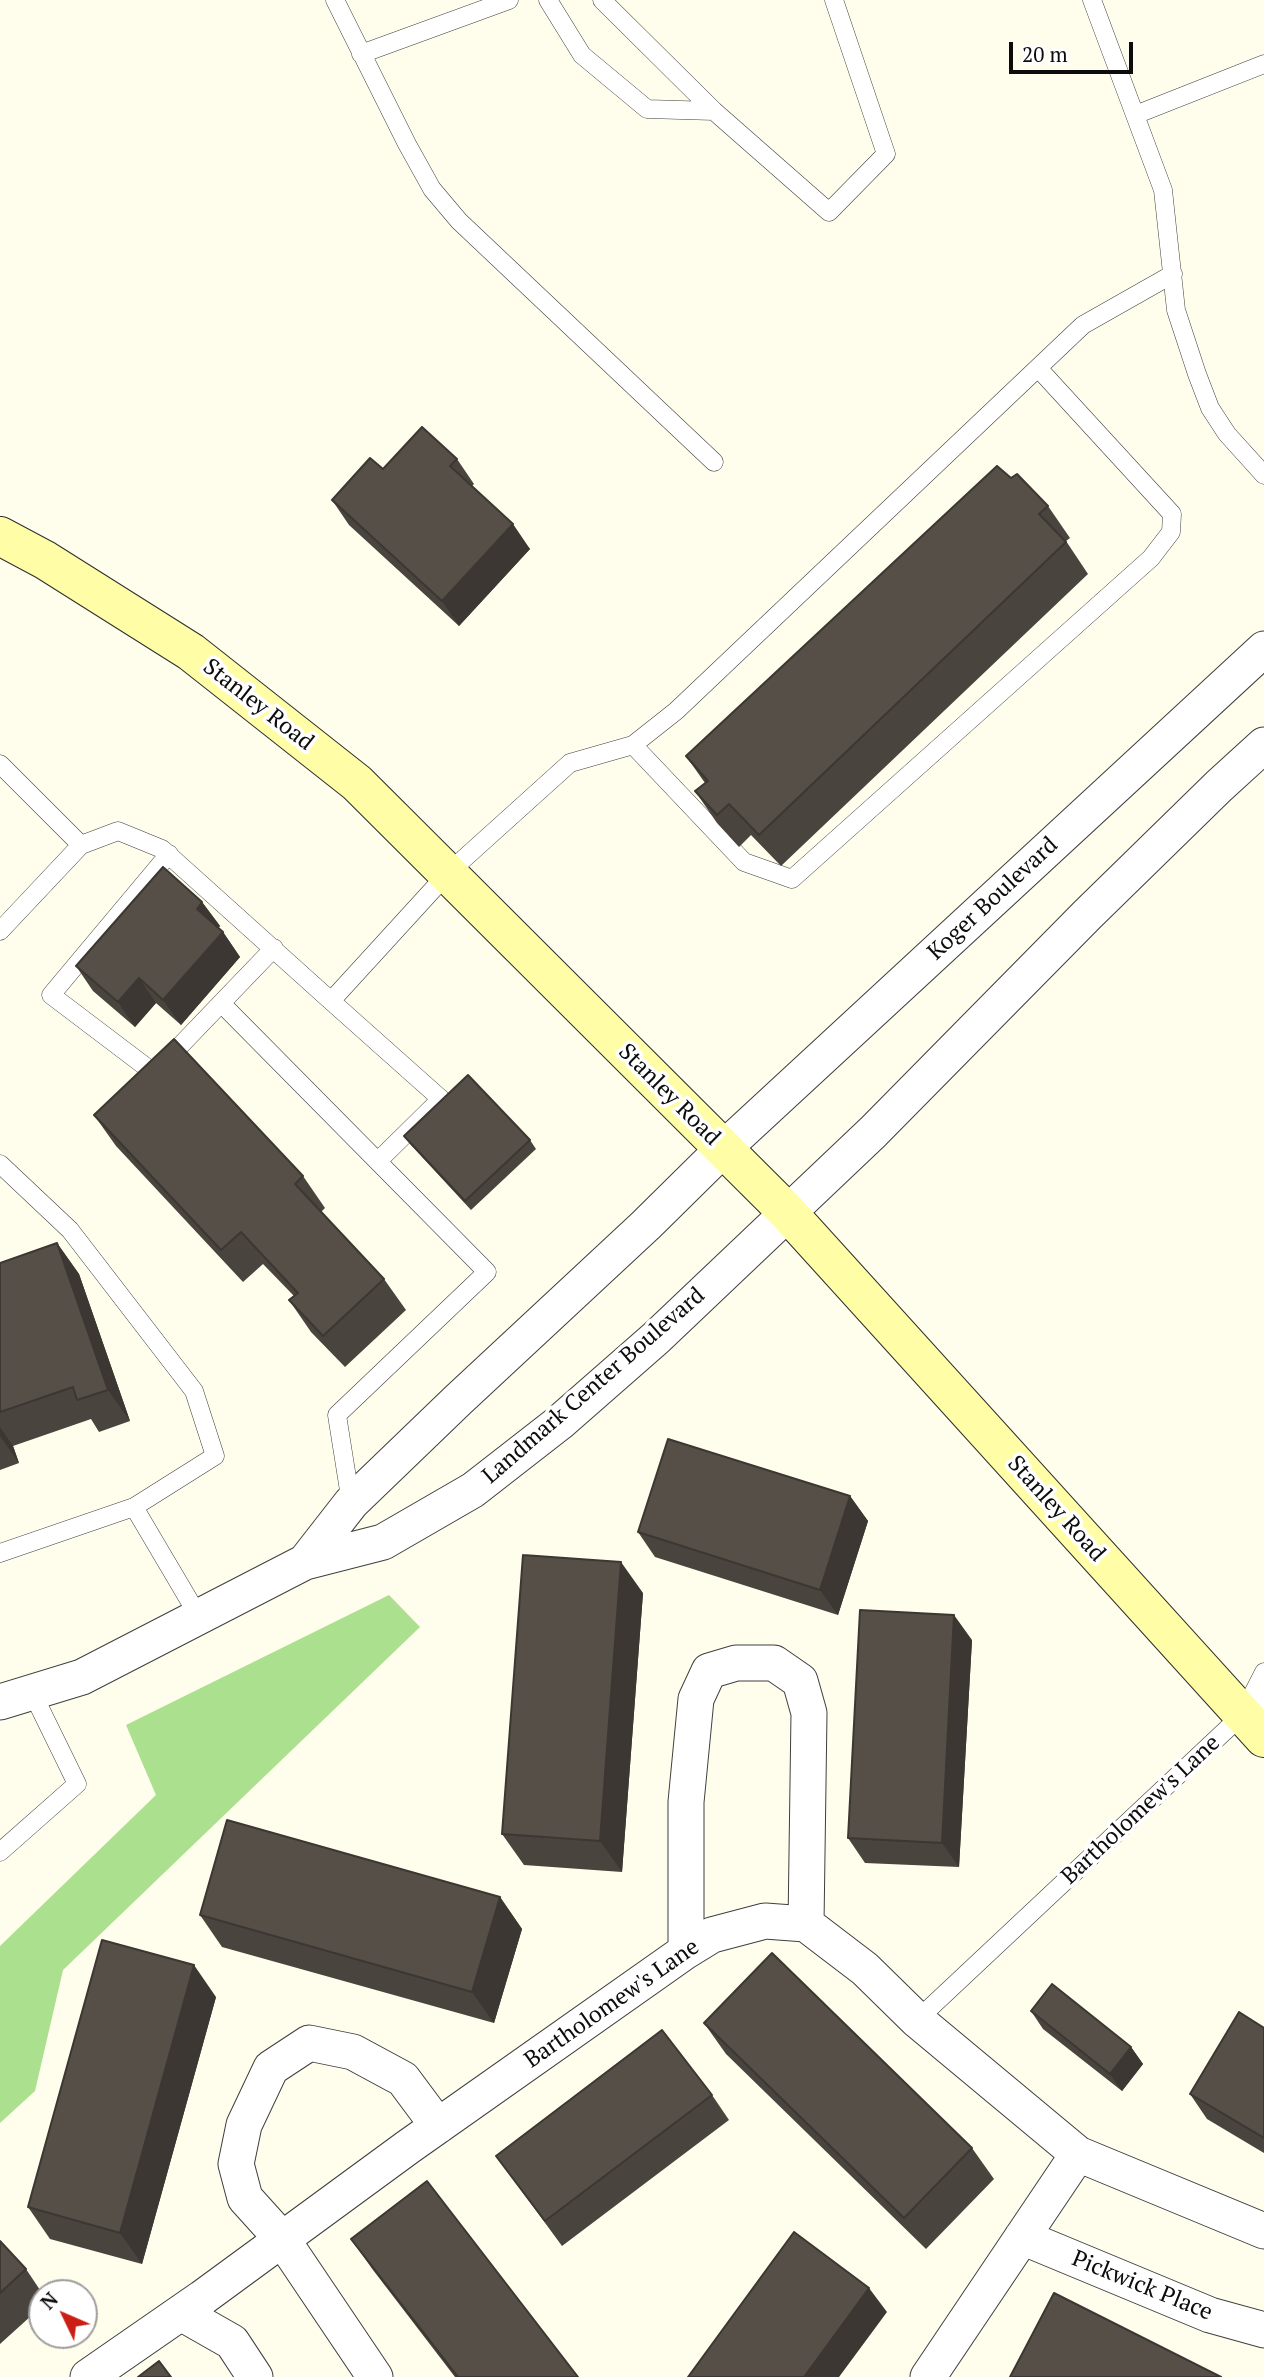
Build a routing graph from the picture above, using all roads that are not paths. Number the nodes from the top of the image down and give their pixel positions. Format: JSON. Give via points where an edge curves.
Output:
{"nodes":[{"id":1,"x":335,"y":0,"type":"edge"},
{"id":2,"x":509,"y":0,"type":"edge"},
{"id":3,"x":548,"y":0,"type":"edge"},
{"id":4,"x":602,"y":0,"type":"edge"},
{"id":5,"x":834,"y":0,"type":"edge"},
{"id":6,"x":1092,"y":0,"type":"edge"},
{"id":7,"x":361,"y":54,"type":"junction"},
{"id":8,"x":1264,"y":64,"type":"edge"},
{"id":9,"x":714,"y":111,"type":"junction"},
{"id":10,"x":1135,"y":115,"type":"junction"},
{"id":11,"x":1173,"y":274,"type":"junction"},
{"id":12,"x":1038,"y":368,"type":"junction"},
{"id":13,"x":714,"y":462,"type":"dead end"},
{"id":14,"x":1264,"y":475,"type":"edge"},
{"id":15,"x":0,"y":536,"type":"edge"},
{"id":16,"x":1264,"y":649,"type":"edge"},
{"id":17,"x":633,"y":745,"type":"junction"},
{"id":18,"x":1264,"y":745,"type":"edge"},
{"id":19,"x":0,"y":764,"type":"edge"},
{"id":20,"x":81,"y":845,"type":"junction"},
{"id":21,"x":169,"y":854,"type":"junction"},
{"id":22,"x":448,"y":873,"type":"junction"},
{"id":23,"x":0,"y":931,"type":"edge"},
{"id":24,"x":274,"y":948,"type":"junction"},
{"id":25,"x":331,"y":1001,"type":"junction"},
{"id":26,"x":220,"y":1003,"type":"junction"},
{"id":27,"x":722,"y":1150,"type":"junction"},
{"id":28,"x":378,"y":1161,"type":"junction"},
{"id":29,"x":0,"y":1164,"type":"edge"},
{"id":30,"x":788,"y":1213,"type":"junction"},
{"id":31,"x":351,"y":1503,"type":"junction"},
{"id":32,"x":134,"y":1507,"type":"junction"},
{"id":33,"x":0,"y":1553,"type":"edge"},
{"id":34,"x":305,"y":1562,"type":"junction"},
{"id":35,"x":199,"y":1617,"type":"junction"},
{"id":36,"x":1264,"y":1672,"type":"edge"},
{"id":37,"x":16,"y":1697,"type":"edge"},
{"id":38,"x":1257,"y":1718,"type":"edge"},
{"id":39,"x":0,"y":1852,"type":"edge"},
{"id":40,"x":806,"y":1924,"type":"junction"},
{"id":41,"x":686,"y":1951,"type":"junction"},
{"id":42,"x":917,"y":2020,"type":"junction"},
{"id":43,"x":438,"y":2126,"type":"junction"},
{"id":44,"x":1077,"y":2154,"type":"junction"},
{"id":45,"x":1264,"y":2231,"type":"edge"},
{"id":46,"x":1022,"y":2237,"type":"junction"},
{"id":47,"x":282,"y":2239,"type":"junction"},
{"id":48,"x":181,"y":2313,"type":"junction"},
{"id":49,"x":1264,"y":2330,"type":"edge"},
{"id":50,"x":88,"y":2377,"type":"edge"},
{"id":51,"x":255,"y":2377,"type":"edge"},
{"id":52,"x":375,"y":2377,"type":"edge"},
{"id":53,"x":928,"y":2377,"type":"edge"}],
"edges":[{"from":1,"to":7,"type":"lane"},
{"from":2,"to":7,"type":"lane"},
{"from":3,"to":9,"type":"lane","via":[[582,55],[647,109]]},
{"from":4,"to":9,"type":"lane"},
{"from":5,"to":9,"type":"lane","via":[[886,154],[829,212]]},
{"from":6,"to":10,"type":"lane"},
{"from":7,"to":13,"type":"lane","via":[[432,189],[459,221]]},
{"from":8,"to":10,"type":"lane"},
{"from":10,"to":11,"type":"lane","via":[[1163,190]]},
{"from":11,"to":12,"type":"lane","via":[[1083,325]]},
{"from":11,"to":14,"type":"lane","via":[[1176,310],[1210,408]]},
{"from":12,"to":17,"type":"lane","via":[[677,711]]},
{"from":12,"to":17,"type":"lane","via":[[1172,514],[1171,532],[1151,558],[792,879],[744,862]]},
{"from":15,"to":22,"type":"street","name":"Stanley Road","via":[[191,652],[357,783]]},
{"from":16,"to":27,"type":"street","name":"Koger Boulevard"},
{"from":17,"to":22,"type":"lane","via":[[570,764]]},
{"from":18,"to":30,"type":"street"},
{"from":19,"to":20,"type":"lane"},
{"from":20,"to":21,"type":"lane","via":[[118,831]]},
{"from":20,"to":23,"type":"lane"},
{"from":21,"to":24,"type":"lane"},
{"from":21,"to":26,"type":"lane","via":[[51,995],[155,1073]]},
{"from":22,"to":25,"type":"lane"},
{"from":22,"to":27,"type":"street","name":"Stanley Road"},
{"from":24,"to":25,"type":"lane"},
{"from":24,"to":26,"type":"lane"},
{"from":25,"to":28,"type":"lane","via":[[442,1099]]},
{"from":26,"to":28,"type":"lane"},
{"from":27,"to":30,"type":"street","name":"Stanley Road"},
{"from":27,"to":31,"type":"street","name":"Landmark Center Boulevard"},
{"from":28,"to":31,"type":"lane","via":[[487,1272],[337,1415]]},
{"from":29,"to":32,"type":"lane","via":[[70,1230],[194,1391],[215,1456]]},
{"from":30,"to":34,"type":"street","name":"Landmark Center Boulevard","via":[[656,1338],[473,1490],[383,1542]]},
{"from":30,"to":38,"type":"street","name":"Stanley Road"},
{"from":31,"to":34,"type":"street","name":"Landmark Center Boulevard"},
{"from":32,"to":33,"type":"lane"},
{"from":32,"to":35,"type":"lane"},
{"from":34,"to":35,"type":"street","name":"Landmark Center Boulevard"},
{"from":35,"to":37,"type":"street","name":"Landmark Center Boulevard","via":[[82,1677]]},
{"from":36,"to":38,"type":"lane","name":"Bartholomew's Lane"},
{"from":37,"to":39,"type":"lane","via":[[77,1784]]},
{"from":38,"to":42,"type":"lane","name":"Bartholomew's Lane"},
{"from":40,"to":41,"type":"street","name":"Bartholomew's Lane","via":[[765,1921],[712,1935]]},
{"from":40,"to":41,"type":"street","via":[[809,1713],[800,1681],[775,1663],[736,1663],[709,1671],[695,1699],[686,1802]]},
{"from":40,"to":42,"type":"street","via":[[865,1969]]},
{"from":41,"to":43,"type":"street","name":"Bartholomew's Lane"},
{"from":42,"to":44,"type":"street"},
{"from":43,"to":47,"type":"street","name":"Bartholomew's Lane"},
{"from":43,"to":47,"type":"street","via":[[403,2079],[353,2052],[309,2043],[271,2068],[244,2124],[236,2164],[245,2198]]},
{"from":44,"to":45,"type":"street"},
{"from":44,"to":46,"type":"street"},
{"from":46,"to":49,"type":"street","name":"Pickwick Place","via":[[1210,2315]]},
{"from":46,"to":53,"type":"street"},
{"from":47,"to":48,"type":"street","name":"Bartholomew's Lane"},
{"from":47,"to":52,"type":"street"},
{"from":48,"to":50,"type":"street","name":"Bartholomew's Lane"},
{"from":48,"to":51,"type":"street","via":[[232,2342]]}]}
